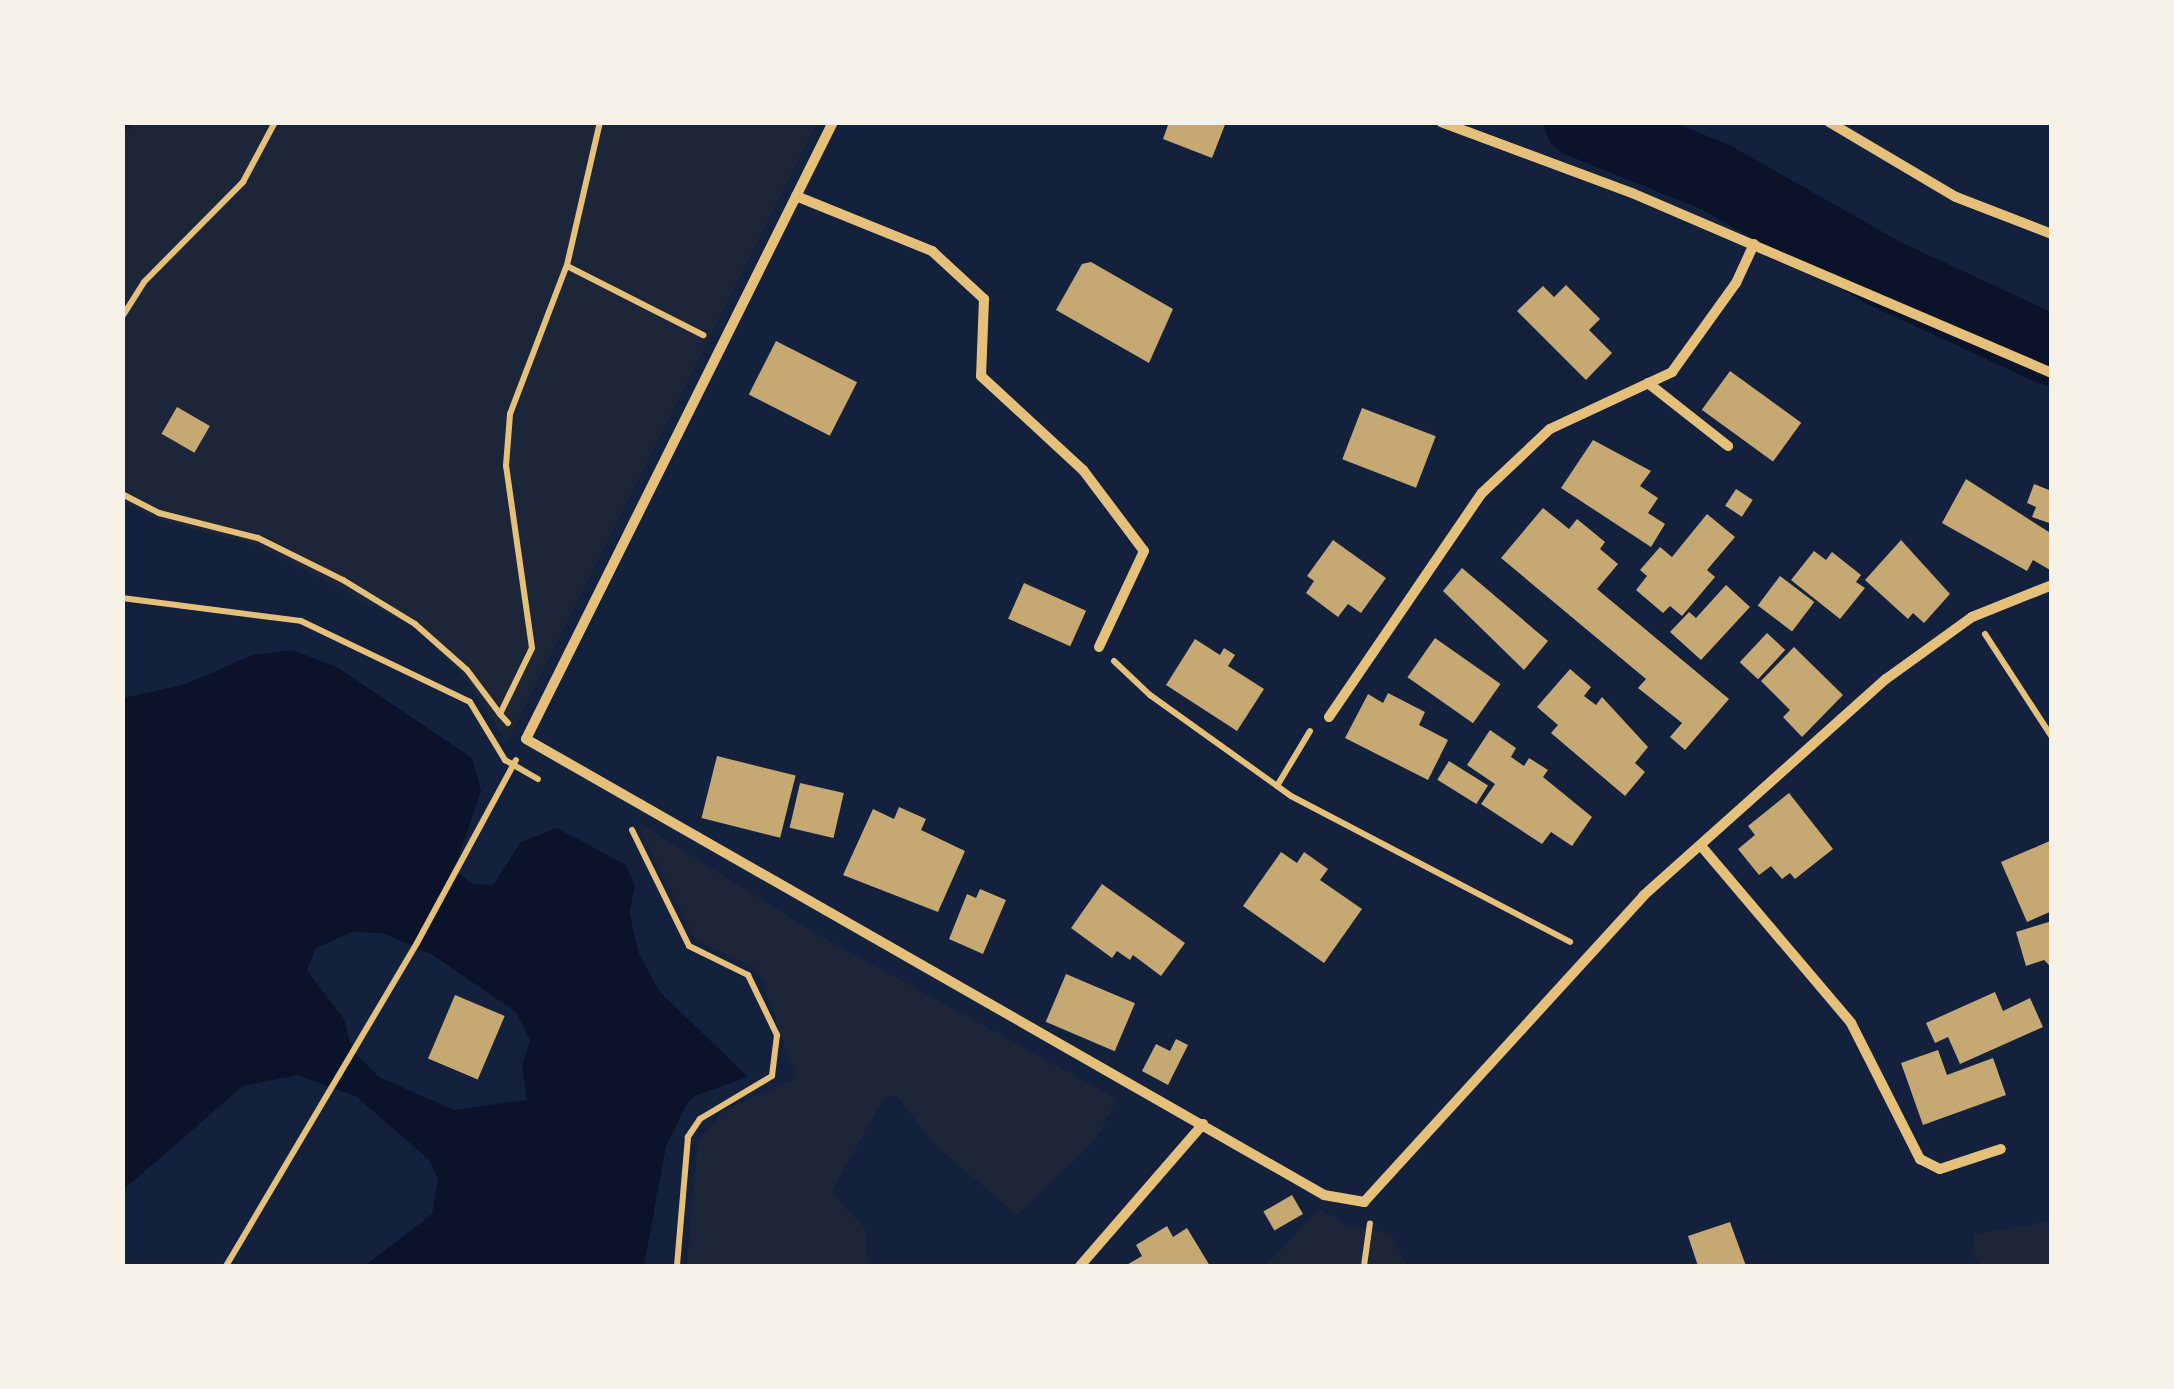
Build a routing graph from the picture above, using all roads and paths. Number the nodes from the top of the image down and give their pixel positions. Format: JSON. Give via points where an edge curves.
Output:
{"nodes":[{"id":1,"x":275,"y":122,"type":"edge"},
{"id":2,"x":600,"y":122,"type":"edge"},
{"id":3,"x":833,"y":122,"type":"edge"},
{"id":4,"x":1441,"y":122,"type":"edge"},
{"id":5,"x":1829,"y":122,"type":"edge"},
{"id":6,"x":796,"y":196,"type":"junction"},
{"id":7,"x":2052,"y":234,"type":"edge"},
{"id":8,"x":1754,"y":244,"type":"junction"},
{"id":9,"x":567,"y":266,"type":"junction"},
{"id":10,"x":122,"y":317,"type":"edge"},
{"id":11,"x":722,"y":344,"type":"junction"},
{"id":12,"x":2052,"y":373,"type":"edge"},
{"id":13,"x":1648,"y":383,"type":"junction"},
{"id":14,"x":1728,"y":446,"type":"dead end"},
{"id":15,"x":122,"y":494,"type":"edge"},
{"id":16,"x":2052,"y":586,"type":"edge"},
{"id":17,"x":122,"y":598,"type":"edge"},
{"id":18,"x":1972,"y":618,"type":"junction"},
{"id":19,"x":1099,"y":647,"type":"joint"},
{"id":20,"x":500,"y":714,"type":"junction"},
{"id":21,"x":1329,"y":717,"type":"joint"},
{"id":22,"x":2050,"y":732,"type":"edge"},
{"id":23,"x":526,"y":739,"type":"junction"},
{"id":24,"x":514,"y":766,"type":"junction"},
{"id":25,"x":547,"y":783,"type":"dead end"},
{"id":26,"x":1277,"y":786,"type":"junction"},
{"id":27,"x":629,"y":826,"type":"dead end"},
{"id":28,"x":1702,"y":847,"type":"junction"},
{"id":29,"x":1588,"y":951,"type":"junction"},
{"id":30,"x":1203,"y":1124,"type":"junction"},
{"id":31,"x":2001,"y":1149,"type":"dead end"},
{"id":32,"x":1369,"y":1243,"type":"dead end"},
{"id":33,"x":226,"y":1266,"type":"edge"},
{"id":34,"x":677,"y":1266,"type":"edge"},
{"id":35,"x":1080,"y":1266,"type":"edge"},
{"id":36,"x":1364,"y":1266,"type":"edge"}],
"edges":[{"from":1,"to":10,"type":"path","via":[[243,182],[144,282]]},
{"from":2,"to":9,"type":"path"},
{"from":3,"to":6,"type":"street"},
{"from":4,"to":8,"type":"street"},
{"from":5,"to":7,"type":"street","via":[[1956,198]]},
{"from":6,"to":11,"type":"street"},
{"from":6,"to":19,"type":"street","via":[[932,251],[984,299],[981,376],[1082,470],[1144,550]]},
{"from":8,"to":12,"type":"street"},
{"from":8,"to":13,"type":"street","via":[[1736,283],[1672,372]]},
{"from":9,"to":11,"type":"path"},
{"from":9,"to":20,"type":"path","via":[[510,414],[506,466],[532,648]]},
{"from":11,"to":23,"type":"street"},
{"from":13,"to":14,"type":"street"},
{"from":13,"to":21,"type":"street","via":[[1550,430],[1482,494]]},
{"from":15,"to":20,"type":"path","via":[[159,513],[258,538],[343,580],[415,624],[467,670]]},
{"from":16,"to":18,"type":"street"},
{"from":17,"to":24,"type":"path","via":[[301,621],[470,702]]},
{"from":18,"to":22,"type":"path"},
{"from":18,"to":28,"type":"street","via":[[1886,679]]},
{"from":19,"to":26,"type":"path","via":[[1150,695]]},
{"from":20,"to":23,"type":"path"},
{"from":21,"to":26,"type":"path","via":[[1316,721]]},
{"from":23,"to":24,"type":"path"},
{"from":23,"to":30,"type":"street","via":[[920,969]]},
{"from":24,"to":25,"type":"path"},
{"from":24,"to":33,"type":"path"},
{"from":26,"to":29,"type":"path"},
{"from":27,"to":34,"type":"path","via":[[643,842],[689,946],[748,975],[777,1035],[772,1076],[700,1119],[688,1137]]},
{"from":28,"to":29,"type":"street"},
{"from":28,"to":31,"type":"street","via":[[1850,1023],[1920,1159],[1940,1169]]},
{"from":29,"to":30,"type":"street","via":[[1364,1202],[1324,1195]]},
{"from":30,"to":35,"type":"street"},
{"from":32,"to":36,"type":"path"}]}
